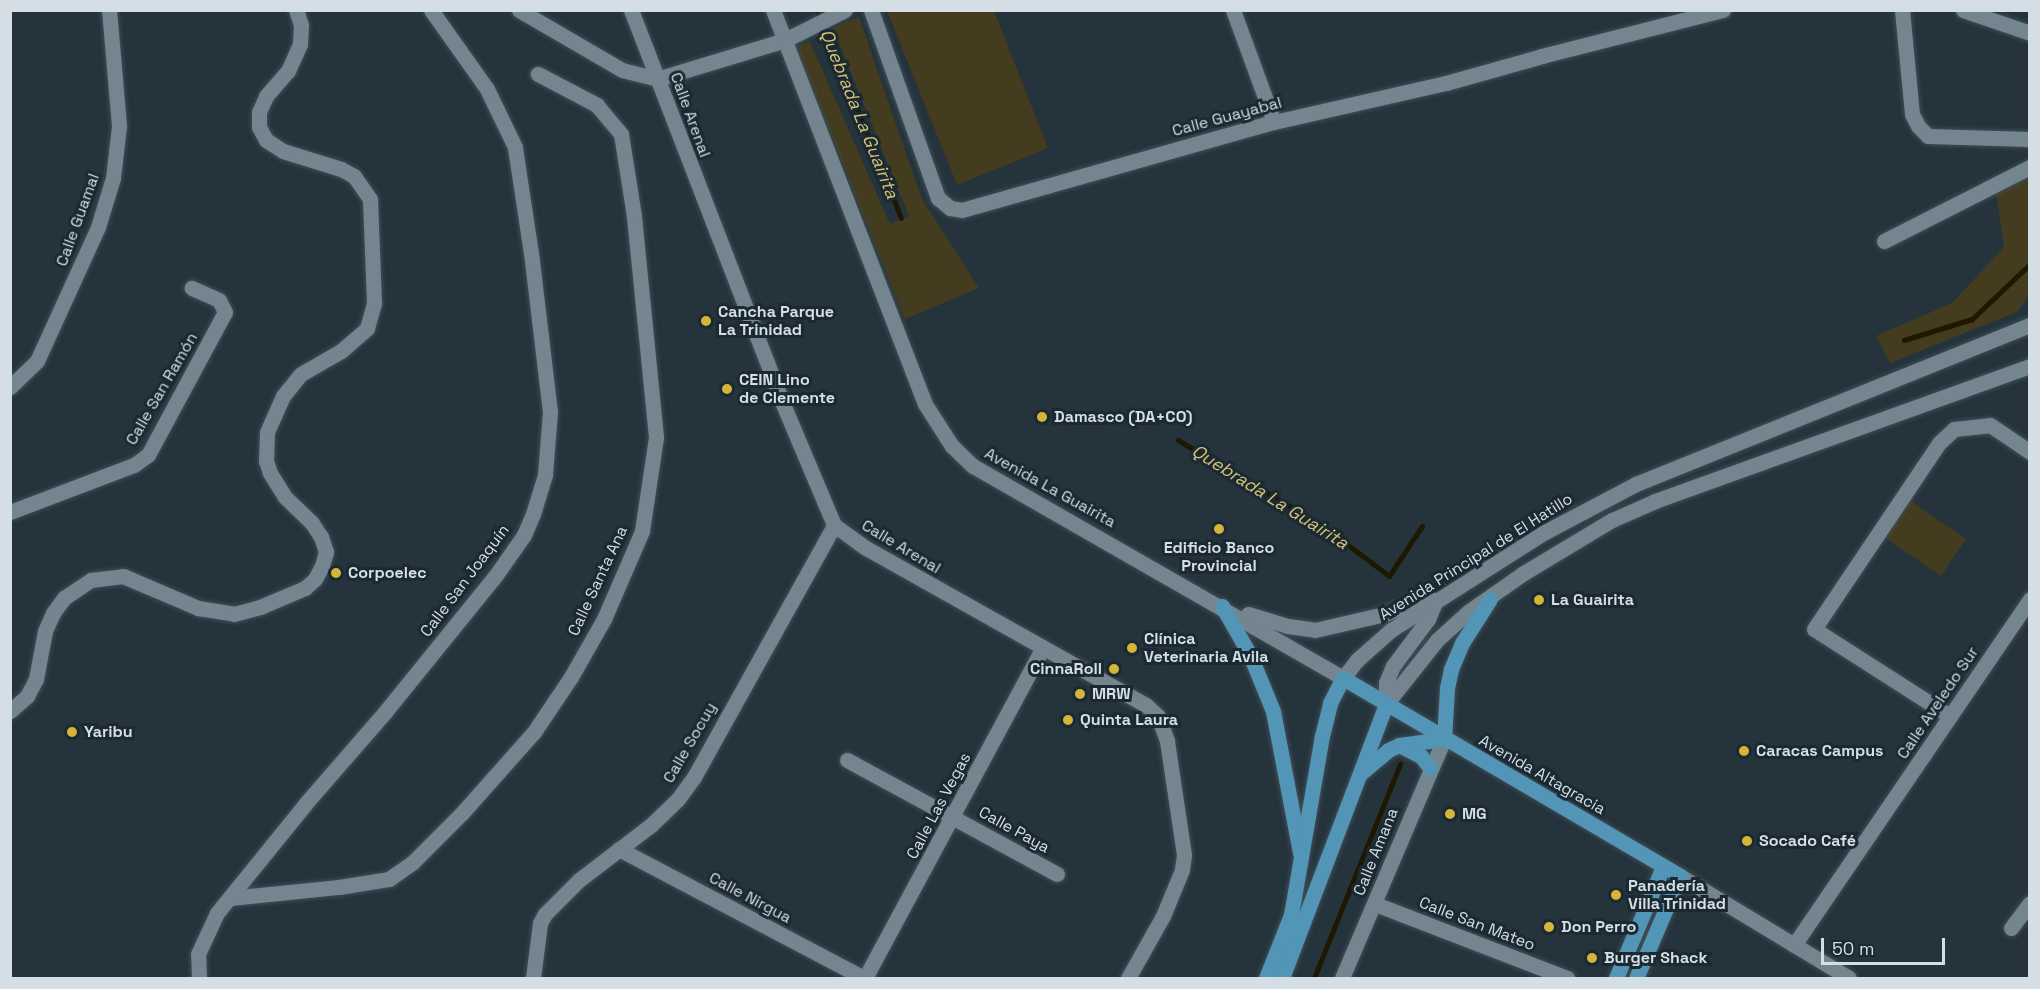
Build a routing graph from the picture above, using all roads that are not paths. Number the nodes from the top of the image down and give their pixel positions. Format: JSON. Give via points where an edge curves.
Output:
{"nodes":[{"id":1,"x":109,"y":10,"type":"edge"},
{"id":2,"x":296,"y":10,"type":"edge"},
{"id":3,"x":431,"y":10,"type":"edge"},
{"id":4,"x":519,"y":10,"type":"edge"},
{"id":5,"x":632,"y":10,"type":"edge"},
{"id":6,"x":773,"y":10,"type":"edge"},
{"id":7,"x":845,"y":10,"type":"edge"},
{"id":8,"x":871,"y":10,"type":"edge"},
{"id":9,"x":1233,"y":10,"type":"edge"},
{"id":10,"x":1723,"y":10,"type":"edge"},
{"id":11,"x":1902,"y":10,"type":"edge"},
{"id":12,"x":1963,"y":10,"type":"edge"},
{"id":13,"x":2030,"y":33,"type":"edge"},
{"id":14,"x":791,"y":37,"type":"junction"},
{"id":15,"x":538,"y":74,"type":"dead end"},
{"id":16,"x":657,"y":79,"type":"junction"},
{"id":17,"x":1274,"y":122,"type":"junction"},
{"id":18,"x":2030,"y":139,"type":"edge"},
{"id":19,"x":2030,"y":167,"type":"edge"},
{"id":20,"x":1884,"y":241,"type":"dead end"},
{"id":21,"x":192,"y":288,"type":"dead end"},
{"id":22,"x":2030,"y":325,"type":"edge"},
{"id":23,"x":2030,"y":366,"type":"edge"},
{"id":24,"x":10,"y":387,"type":"edge"},
{"id":25,"x":2030,"y":452,"type":"edge"},
{"id":26,"x":10,"y":512,"type":"edge"},
{"id":27,"x":834,"y":525,"type":"junction"},
{"id":28,"x":1490,"y":599,"type":"junction"},
{"id":29,"x":2030,"y":599,"type":"edge"},
{"id":30,"x":1436,"y":600,"type":"junction"},
{"id":31,"x":1222,"y":606,"type":"junction"},
{"id":32,"x":1042,"y":650,"type":"junction"},
{"id":33,"x":1344,"y":678,"type":"junction"},
{"id":34,"x":1386,"y":704,"type":"junction"},
{"id":35,"x":10,"y":711,"type":"edge"},
{"id":36,"x":1950,"y":716,"type":"junction"},
{"id":37,"x":1444,"y":739,"type":"junction"},
{"id":38,"x":1399,"y":745,"type":"junction"},
{"id":39,"x":847,"y":760,"type":"dead end"},
{"id":40,"x":1430,"y":768,"type":"junction"},
{"id":41,"x":1360,"y":774,"type":"junction"},
{"id":42,"x":954,"y":817,"type":"junction"},
{"id":43,"x":619,"y":849,"type":"junction"},
{"id":44,"x":1301,"y":861,"type":"junction"},
{"id":45,"x":1663,"y":867,"type":"junction"},
{"id":46,"x":1057,"y":874,"type":"dead end"},
{"id":47,"x":1680,"y":876,"type":"junction"},
{"id":48,"x":230,"y":898,"type":"junction"},
{"id":49,"x":2030,"y":903,"type":"edge"},
{"id":50,"x":1375,"y":904,"type":"junction"},
{"id":51,"x":2011,"y":928,"type":"dead end"},
{"id":52,"x":1794,"y":945,"type":"junction"},
{"id":53,"x":199,"y":978,"type":"edge"},
{"id":54,"x":533,"y":978,"type":"edge"},
{"id":55,"x":864,"y":978,"type":"edge"},
{"id":56,"x":1128,"y":978,"type":"edge"},
{"id":57,"x":1266,"y":978,"type":"edge"},
{"id":58,"x":1282,"y":978,"type":"edge"},
{"id":59,"x":1342,"y":978,"type":"edge"},
{"id":60,"x":1567,"y":978,"type":"edge"},
{"id":61,"x":1616,"y":978,"type":"edge"},
{"id":62,"x":1636,"y":978,"type":"edge"},
{"id":63,"x":1849,"y":978,"type":"edge"}],
"edges":[{"from":1,"to":24,"type":"street","name":"Calle Guamal","via":[[119,126],[113,178],[98,227],[37,361]]},
{"from":2,"to":35,"type":"street","via":[[300,44],[288,71],[266,96],[259,112],[259,127],[267,140],[283,151],[354,176],[370,199],[374,303],[367,328],[341,351],[301,374],[283,396],[267,432],[266,461],[270,473],[285,497],[321,537],[326,552],[322,566],[305,588],[234,614],[198,608],[123,576],[91,580],[63,598],[53,613],[45,631],[36,679],[27,696]]},
{"from":3,"to":48,"type":"street","name":"Calle San Joaquín","via":[[487,89],[515,147],[549,412],[545,475],[534,514],[512,554]]},
{"from":4,"to":16,"type":"street","via":[[622,70]]},
{"from":5,"to":16,"type":"street","name":"Calle Arenal"},
{"from":6,"to":14,"type":"street","name":"Avenida La Guairita"},
{"from":7,"to":14,"type":"street"},
{"from":8,"to":17,"type":"street","name":"Calle Guayabal","via":[[938,198],[950,208],[962,210]]},
{"from":9,"to":17,"type":"street"},
{"from":10,"to":17,"type":"street","name":"Calle Guayabal","via":[[1446,83]]},
{"from":11,"to":18,"type":"street","via":[[1912,114],[1918,126],[1928,136]]},
{"from":12,"to":13,"type":"street"},
{"from":14,"to":16,"type":"street"},
{"from":14,"to":31,"type":"street","name":"Avenida La Guairita","via":[[925,404],[943,435],[974,466]]},
{"from":15,"to":48,"type":"street","name":"Calle Santa Ana","via":[[597,105],[621,134],[634,216],[656,437],[642,531],[603,619],[534,732],[412,863],[389,879]]},
{"from":16,"to":27,"type":"street","name":"Calle Arenal"},
{"from":19,"to":20,"type":"street"},
{"from":21,"to":26,"type":"street","name":"Calle San Ramón","via":[[219,300],[225,312],[148,455],[134,465]]},
{"from":22,"to":30,"type":"street","name":"Avenida Principal de El Hatillo","via":[[1636,484],[1545,532]]},
{"from":23,"to":28,"type":"street","via":[[1655,501],[1583,536]]},
{"from":25,"to":36,"type":"street","via":[[1990,425],[1954,429],[1939,443],[1814,629]]},
{"from":27,"to":32,"type":"street","name":"Calle Arenal","via":[[866,548]]},
{"from":27,"to":43,"type":"street","name":"Calle Socuy","via":[[693,777],[661,816]]},
{"from":28,"to":34,"type":"street","via":[[1468,612],[1437,640]]},
{"from":28,"to":37,"type":"main road","via":[[1462,643],[1451,669]]},
{"from":29,"to":36,"type":"street","name":"Calle Aveledo Sur"},
{"from":30,"to":31,"type":"street","via":[[1415,601],[1385,614],[1315,630]]},
{"from":30,"to":33,"type":"street","name":"Avenida Principal de El Hatillo","via":[[1373,645]]},
{"from":30,"to":34,"type":"street","via":[[1428,619],[1393,666],[1386,683]]},
{"from":31,"to":33,"type":"street","name":"Avenida La Guairita"},
{"from":31,"to":44,"type":"main road","via":[[1250,655],[1273,711]]},
{"from":32,"to":42,"type":"street","name":"Calle Las Vegas"},
{"from":32,"to":56,"type":"street","name":"Calle Arenal","via":[[1146,705],[1158,716],[1167,741],[1184,855],[1182,870],[1163,916]]},
{"from":33,"to":34,"type":"main road","name":"Avenida La Guairita"},
{"from":33,"to":44,"type":"main road","name":"Avenida Principal de El Hatillo","via":[[1335,690],[1327,714]]},
{"from":34,"to":37,"type":"main road","name":"Avenida Altagracia"},
{"from":34,"to":41,"type":"main road"},
{"from":36,"to":52,"type":"street","name":"Calle Aveledo Sur"},
{"from":37,"to":38,"type":"main road"},
{"from":37,"to":40,"type":"street","name":"Calle Amana"},
{"from":37,"to":45,"type":"main road","name":"Avenida Altagracia"},
{"from":38,"to":40,"type":"main road","via":[[1421,756]]},
{"from":38,"to":41,"type":"main road"},
{"from":39,"to":42,"type":"street","name":"Calle Paya"},
{"from":40,"to":50,"type":"street","name":"Calle Amana"},
{"from":41,"to":58,"type":"main road"},
{"from":42,"to":46,"type":"street","name":"Calle Paya"},
{"from":42,"to":55,"type":"street","name":"Calle Las Vegas"},
{"from":43,"to":54,"type":"street","name":"Calle Socuy","via":[[579,880],[545,914],[540,923]]},
{"from":43,"to":55,"type":"street","name":"Calle Nirgua"},
{"from":44,"to":57,"type":"main road","name":"Avenida Principal de El Hatillo","via":[[1291,915]]},
{"from":45,"to":47,"type":"main road","name":"Avenida Altagracia"},
{"from":45,"to":61,"type":"main road"},
{"from":47,"to":52,"type":"street"},
{"from":47,"to":62,"type":"main road"},
{"from":48,"to":53,"type":"street","name":"Calle San Joaquín","via":[[209,928],[198,954]]},
{"from":49,"to":51,"type":"street"},
{"from":50,"to":59,"type":"street","name":"Calle Amana"},
{"from":50,"to":60,"type":"street","name":"Calle San Mateo"},
{"from":52,"to":63,"type":"street"}]}
